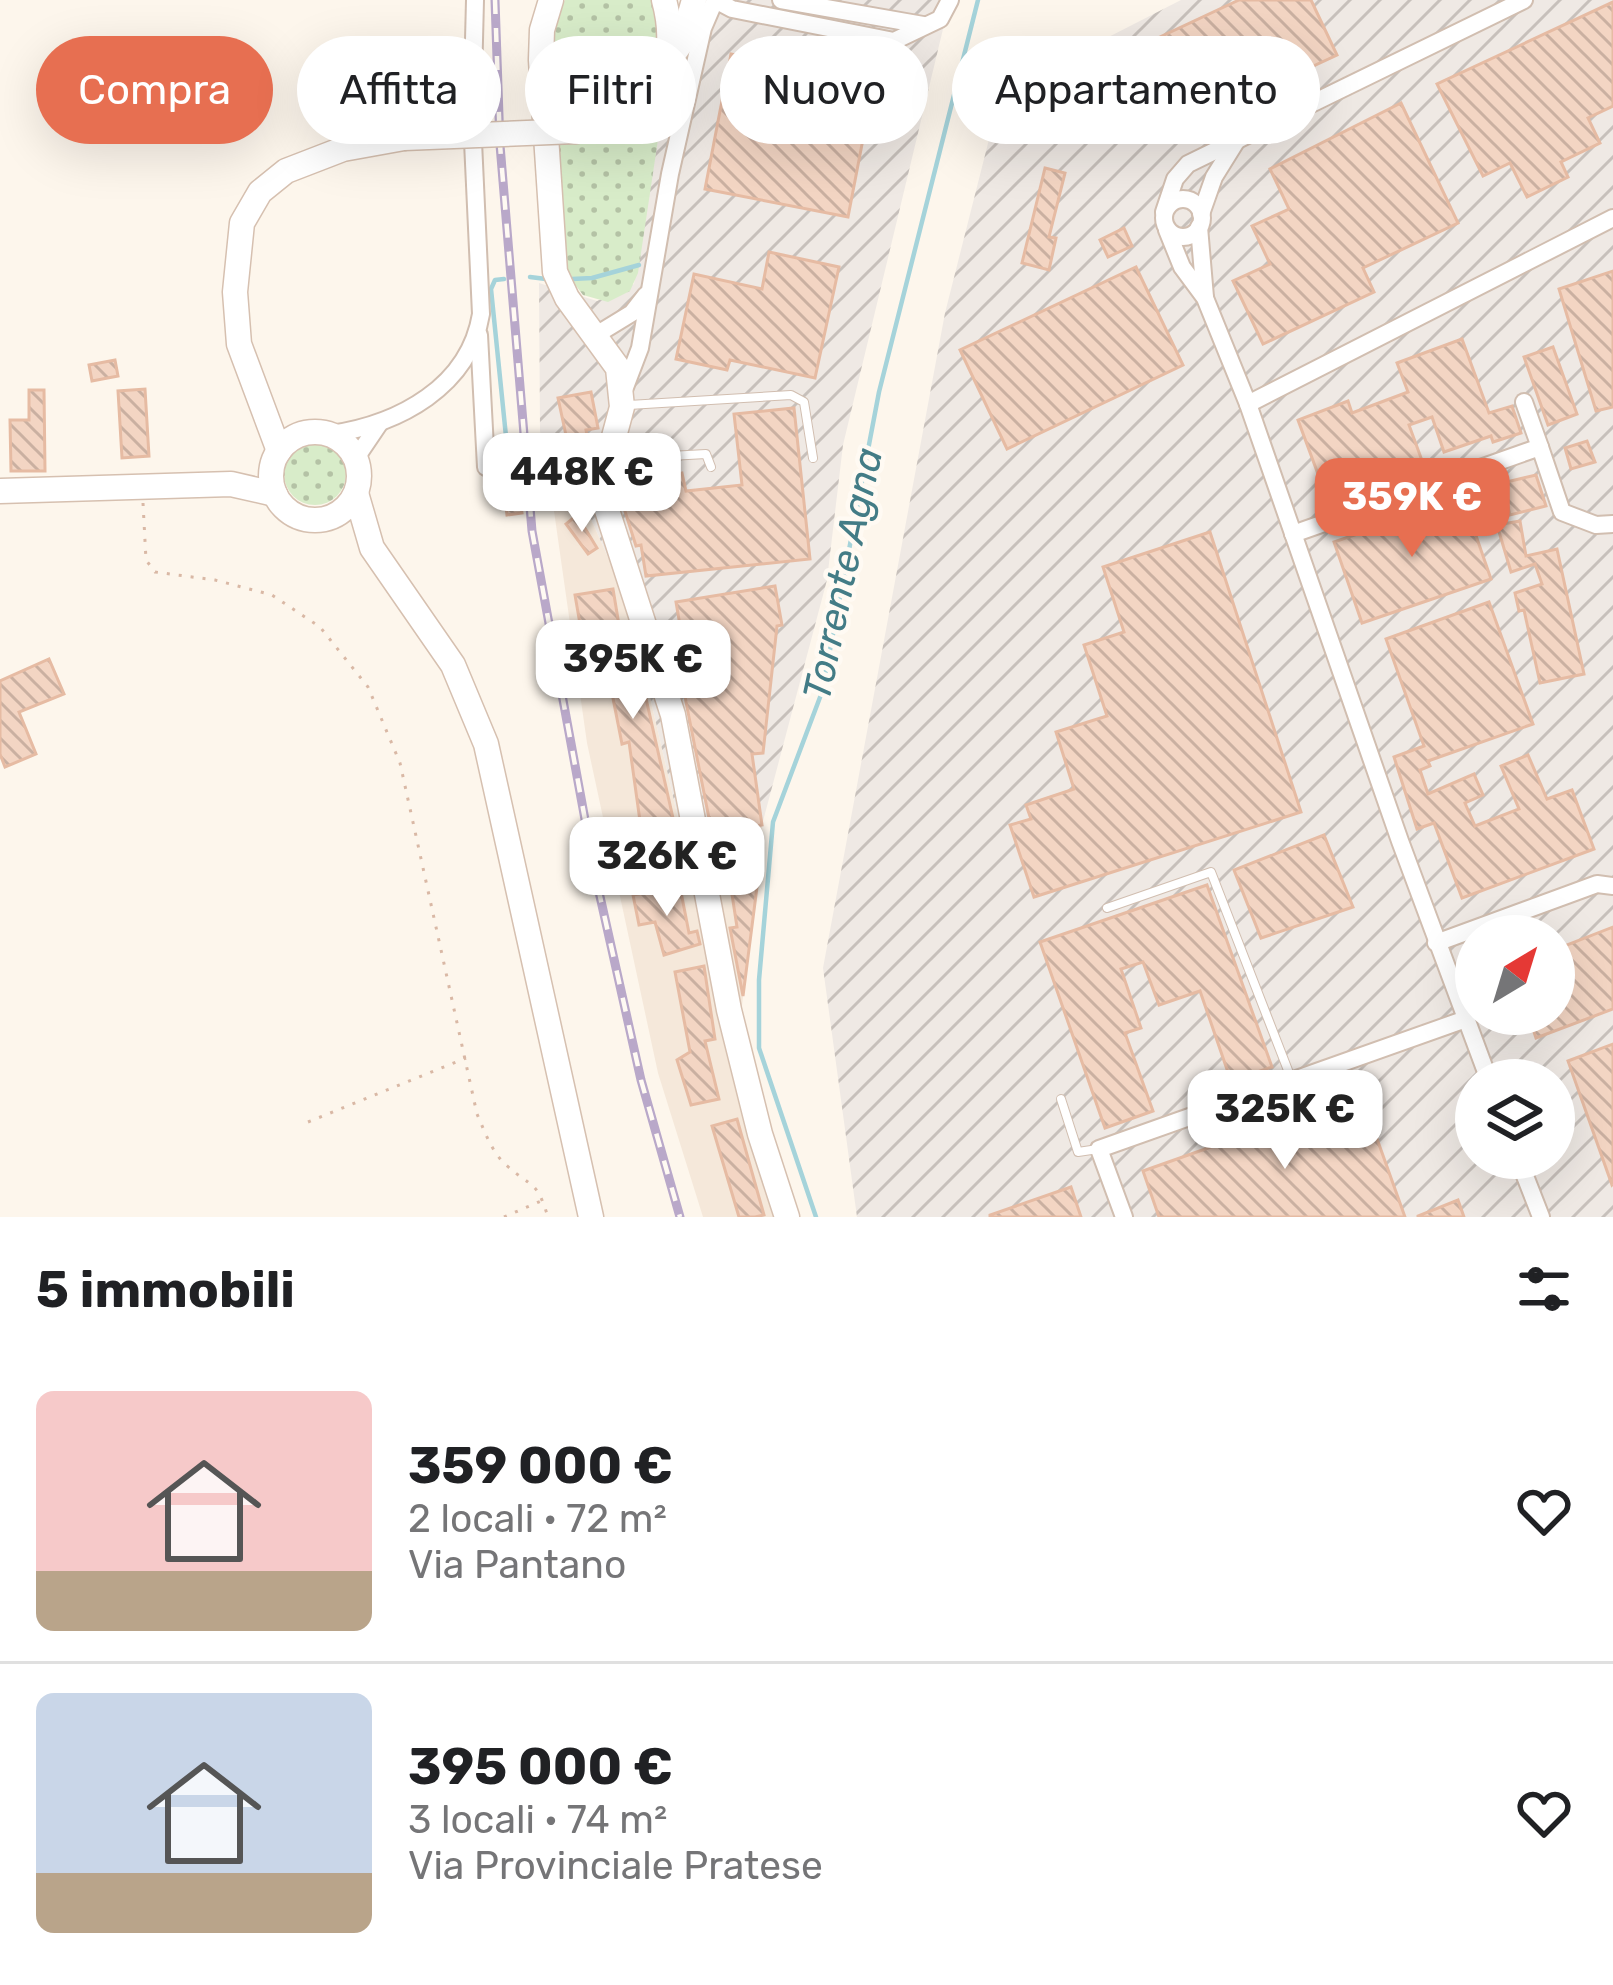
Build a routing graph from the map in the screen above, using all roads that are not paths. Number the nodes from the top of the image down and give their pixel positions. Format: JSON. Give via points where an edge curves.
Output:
{"nodes":[{"id":1,"x":475,"y":0,"type":"edge"},
{"id":2,"x":551,"y":0,"type":"edge"},
{"id":3,"x":664,"y":0,"type":"edge"},
{"id":4,"x":694,"y":0,"type":"edge"},
{"id":5,"x":715,"y":0,"type":"edge"},
{"id":6,"x":781,"y":0,"type":"edge"},
{"id":7,"x":950,"y":0,"type":"edge"},
{"id":8,"x":1524,"y":0,"type":"edge"},
{"id":9,"x":930,"y":26,"type":"junction"},
{"id":10,"x":669,"y":36,"type":"edge"},
{"id":11,"x":684,"y":36,"type":"edge"},
{"id":12,"x":1320,"y":99,"type":"edge"},
{"id":13,"x":525,"y":132,"type":"edge"},
{"id":14,"x":1227,"y":144,"type":"edge"},
{"id":15,"x":1234,"y":144,"type":"edge"},
{"id":16,"x":1613,"y":218,"type":"edge"},
{"id":17,"x":1166,"y":221,"type":"junction"},
{"id":18,"x":1200,"y":221,"type":"junction"},
{"id":19,"x":649,"y":289,"type":"junction"},
{"id":20,"x":1205,"y":298,"type":"junction"},
{"id":21,"x":479,"y":328,"type":"junction"},
{"id":22,"x":596,"y":335,"type":"junction"},
{"id":23,"x":622,"y":400,"type":"junction"},
{"id":24,"x":1524,"y":402,"type":"dead end"},
{"id":25,"x":1248,"y":404,"type":"junction"},
{"id":26,"x":380,"y":423,"type":"junction"},
{"id":27,"x":331,"y":434,"type":"junction"},
{"id":28,"x":1540,"y":447,"type":"junction"},
{"id":29,"x":356,"y":458,"type":"junction"},
{"id":30,"x":813,"y":458,"type":"dead end"},
{"id":31,"x":608,"y":459,"type":"junction"},
{"id":32,"x":281,"y":463,"type":"junction"},
{"id":33,"x":486,"y":466,"type":"dead end"},
{"id":34,"x":711,"y":467,"type":"dead end"},
{"id":35,"x":0,"y":491,"type":"edge"},
{"id":36,"x":356,"y":493,"type":"junction"},
{"id":37,"x":317,"y":520,"type":"junction"},
{"id":38,"x":1613,"y":524,"type":"edge"},
{"id":39,"x":1294,"y":533,"type":"junction"},
{"id":40,"x":372,"y":548,"type":"junction"},
{"id":41,"x":1613,"y":886,"type":"edge"},
{"id":42,"x":1107,"y":908,"type":"dead end"},
{"id":43,"x":1436,"y":943,"type":"junction"},
{"id":44,"x":1455,"y":991,"type":"edge"},
{"id":45,"x":1455,"y":1023,"type":"edge"},
{"id":46,"x":1292,"y":1079,"type":"junction"},
{"id":47,"x":1061,"y":1099,"type":"dead end"},
{"id":48,"x":1099,"y":1149,"type":"junction"},
{"id":49,"x":1526,"y":1179,"type":"edge"},
{"id":50,"x":591,"y":1217,"type":"edge"},
{"id":51,"x":788,"y":1217,"type":"edge"},
{"id":52,"x":1124,"y":1217,"type":"edge"},
{"id":53,"x":1540,"y":1217,"type":"edge"}],
"edges":[{"from":1,"to":21,"type":"street"},
{"from":2,"to":22,"type":"main road","via":[[541,46],[552,255],[567,298]]},
{"from":3,"to":10,"type":"main road"},
{"from":4,"to":11,"type":"main road"},
{"from":5,"to":9,"type":"street","via":[[894,41]]},
{"from":5,"to":19,"type":"street","via":[[690,80]]},
{"from":6,"to":9,"type":"street"},
{"from":7,"to":9,"type":"street"},
{"from":8,"to":12,"type":"street"},
{"from":13,"to":32,"type":"main road","bridge":true,"via":[[343,149],[272,181],[249,207],[235,292],[242,358]]},
{"from":14,"to":17,"type":"street","via":[[1175,179]]},
{"from":15,"to":18,"type":"street"},
{"from":16,"to":25,"type":"street"},
{"from":17,"to":18,"type":"street","via":[[1184,237]]},
{"from":17,"to":18,"type":"street","via":[[1172,203],[1183,200],[1195,204]]},
{"from":17,"to":20,"type":"street","via":[[1182,267]]},
{"from":18,"to":20,"type":"street"},
{"from":19,"to":22,"type":"street","via":[[632,313]]},
{"from":19,"to":23,"type":"street"},
{"from":20,"to":25,"type":"street"},
{"from":21,"to":26,"type":"street","via":[[447,384]]},
{"from":21,"to":33,"type":"street"},
{"from":22,"to":23,"type":"main road","via":[[618,368]]},
{"from":23,"to":30,"type":"lane","via":[[791,395],[805,402]]},
{"from":23,"to":31,"type":"main road"},
{"from":24,"to":28,"type":"street"},
{"from":25,"to":39,"type":"street"},
{"from":26,"to":27,"type":"street"},
{"from":26,"to":29,"type":"street"},
{"from":27,"to":29,"type":"main road"},
{"from":27,"to":32,"type":"main road"},
{"from":28,"to":38,"type":"street","via":[[1562,512]]},
{"from":28,"to":39,"type":"street"},
{"from":29,"to":36,"type":"main road"},
{"from":31,"to":34,"type":"lane","via":[[706,454]]},
{"from":31,"to":51,"type":"main road","via":[[606,507],[673,715],[729,1010]]},
{"from":32,"to":35,"type":"main road","via":[[230,484]]},
{"from":32,"to":37,"type":"main road","via":[[292,513]]},
{"from":36,"to":37,"type":"main road","via":[[341,512]]},
{"from":36,"to":40,"type":"main road"},
{"from":37,"to":40,"type":"main road"},
{"from":39,"to":43,"type":"street"},
{"from":40,"to":50,"type":"main road","via":[[453,665],[486,744]]},
{"from":41,"to":43,"type":"street","via":[[1597,884]]},
{"from":42,"to":46,"type":"lane","via":[[1211,872]]},
{"from":43,"to":44,"type":"street"},
{"from":45,"to":46,"type":"street"},
{"from":46,"to":48,"type":"street"},
{"from":47,"to":48,"type":"lane","via":[[1078,1152]]},
{"from":48,"to":52,"type":"street"},
{"from":49,"to":53,"type":"street"}]}
